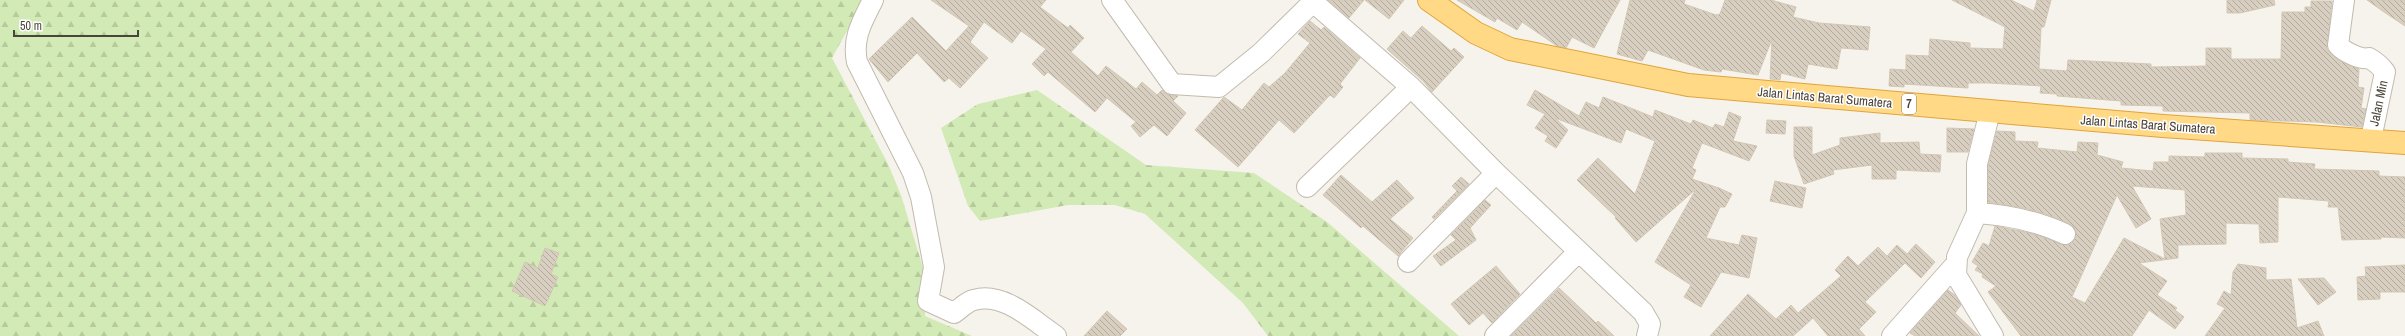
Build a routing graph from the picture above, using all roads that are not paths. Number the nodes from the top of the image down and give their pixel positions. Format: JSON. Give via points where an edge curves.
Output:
{"nodes":[{"id":1,"x":873,"y":0,"type":"edge"},
{"id":2,"x":1112,"y":0,"type":"edge"},
{"id":3,"x":1429,"y":0,"type":"edge"},
{"id":4,"x":2344,"y":0,"type":"edge"},
{"id":5,"x":1314,"y":1,"type":"edge"},
{"id":6,"x":1410,"y":87,"type":"junction"},
{"id":7,"x":1990,"y":111,"type":"junction"},
{"id":8,"x":2371,"y":139,"type":"junction"},
{"id":9,"x":2405,"y":143,"type":"edge"},
{"id":10,"x":1496,"y":173,"type":"junction"},
{"id":11,"x":1307,"y":187,"type":"dead end"},
{"id":12,"x":1977,"y":213,"type":"junction"},
{"id":13,"x":2065,"y":234,"type":"dead end"},
{"id":14,"x":1578,"y":252,"type":"junction"},
{"id":15,"x":1408,"y":262,"type":"dead end"},
{"id":16,"x":1956,"y":264,"type":"junction"},
{"id":17,"x":1056,"y":336,"type":"edge"},
{"id":18,"x":1495,"y":336,"type":"edge"},
{"id":19,"x":1647,"y":336,"type":"edge"},
{"id":20,"x":1892,"y":336,"type":"edge"},
{"id":21,"x":1993,"y":336,"type":"edge"}],
"edges":[{"from":1,"to":17,"type":"street","via":[[857,32],[854,49],[857,62],[913,173],[921,197],[934,267],[928,301],[954,313],[973,300],[995,300],[1014,307]]},
{"from":2,"to":5,"type":"street","via":[[1172,84],[1219,87],[1261,53]]},
{"from":3,"to":7,"type":"highway","name":"Jalan Lintas Barat Sumatera","number":"7","via":[[1476,33],[1510,49],[1632,75],[1688,85]]},
{"from":4,"to":8,"type":"street","name":"Jalan Min","via":[[2338,45],[2343,50],[2364,59],[2374,60],[2385,72]]},
{"from":5,"to":6,"type":"street"},
{"from":6,"to":10,"type":"street"},
{"from":6,"to":11,"type":"street"},
{"from":7,"to":8,"type":"highway","name":"Jalan Lintas Barat Sumatera","number":"7"},
{"from":7,"to":12,"type":"street","via":[[1977,164]]},
{"from":8,"to":9,"type":"highway","name":"Jalan Lintas Barat Sumatera","number":"7"},
{"from":10,"to":14,"type":"street"},
{"from":10,"to":15,"type":"street"},
{"from":12,"to":13,"type":"street","via":[[2038,223]]},
{"from":12,"to":16,"type":"street"},
{"from":14,"to":18,"type":"street"},
{"from":14,"to":19,"type":"street","via":[[1643,312],[1650,324]]},
{"from":16,"to":20,"type":"street"},
{"from":16,"to":21,"type":"street","via":[[1956,274]]}]}
